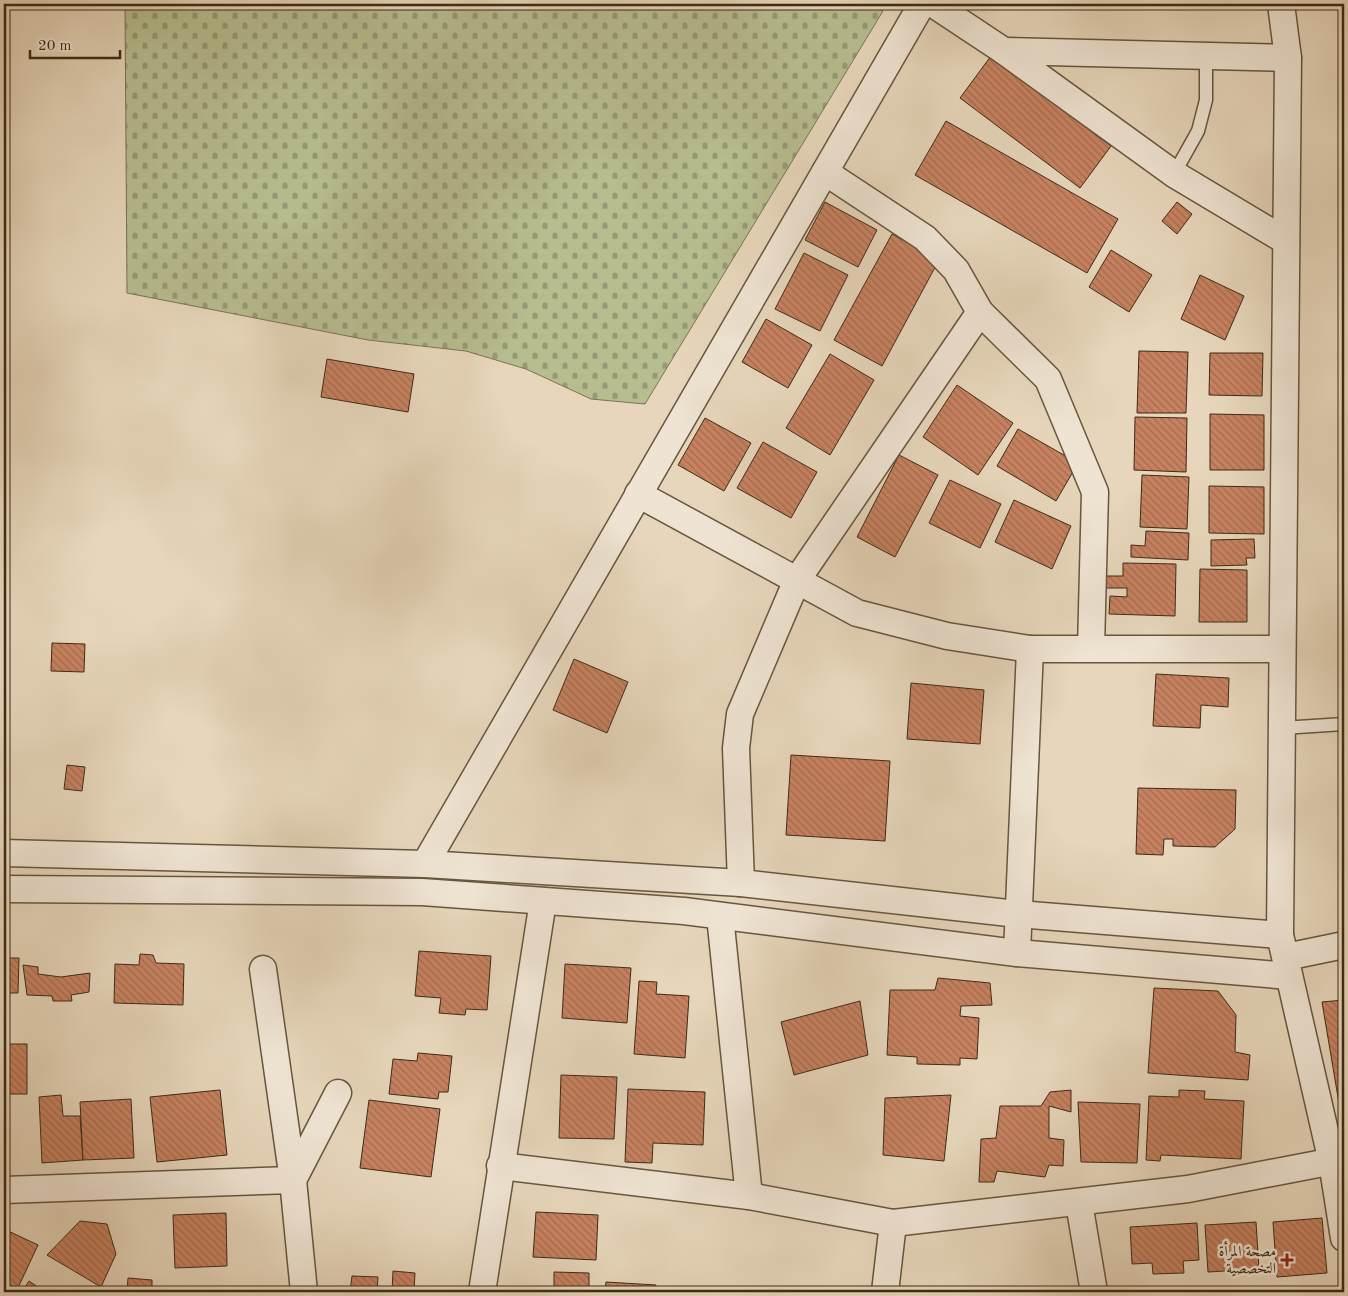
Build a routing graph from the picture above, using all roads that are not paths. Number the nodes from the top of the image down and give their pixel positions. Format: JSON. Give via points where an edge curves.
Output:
{"nodes":[{"id":1,"x":922,"y":4,"type":"edge"},
{"id":2,"x":933,"y":4,"type":"edge"},
{"id":3,"x":1281,"y":4,"type":"edge"},
{"id":4,"x":1004,"y":52,"type":"junction"},
{"id":5,"x":1206,"y":56,"type":"junction"},
{"id":6,"x":1288,"y":58,"type":"junction"},
{"id":7,"x":825,"y":172,"type":"junction"},
{"id":8,"x":1174,"y":174,"type":"junction"},
{"id":9,"x":1286,"y":241,"type":"junction"},
{"id":10,"x":980,"y":312,"type":"junction"},
{"id":11,"x":638,"y":494,"type":"junction"},
{"id":12,"x":797,"y":580,"type":"junction"},
{"id":13,"x":1091,"y":648,"type":"junction"},
{"id":14,"x":1030,"y":649,"type":"junction"},
{"id":15,"x":1282,"y":649,"type":"junction"},
{"id":16,"x":1344,"y":724,"type":"edge"},
{"id":17,"x":1282,"y":728,"type":"junction"},
{"id":18,"x":4,"y":854,"type":"edge"},
{"id":19,"x":425,"y":864,"type":"junction"},
{"id":20,"x":741,"y":883,"type":"junction"},
{"id":21,"x":4,"y":889,"type":"edge"},
{"id":22,"x":543,"y":900,"type":"junction"},
{"id":23,"x":1018,"y":914,"type":"junction"},
{"id":24,"x":720,"y":916,"type":"junction"},
{"id":25,"x":1344,"y":945,"type":"edge"},
{"id":26,"x":1017,"y":953,"type":"junction"},
{"id":27,"x":1285,"y":956,"type":"junction"},
{"id":28,"x":263,"y":969,"type":"dead end"},
{"id":29,"x":338,"y":1093,"type":"dead end"},
{"id":30,"x":1338,"y":1161,"type":"edge"},
{"id":31,"x":500,"y":1166,"type":"junction"},
{"id":32,"x":294,"y":1180,"type":"junction"},
{"id":33,"x":4,"y":1190,"type":"edge"},
{"id":34,"x":749,"y":1196,"type":"junction"},
{"id":35,"x":1079,"y":1203,"type":"junction"},
{"id":36,"x":893,"y":1224,"type":"junction"},
{"id":37,"x":1344,"y":1238,"type":"edge"},
{"id":38,"x":304,"y":1292,"type":"edge"},
{"id":39,"x":482,"y":1292,"type":"edge"},
{"id":40,"x":885,"y":1292,"type":"edge"},
{"id":41,"x":1094,"y":1292,"type":"edge"}],
"edges":[{"from":1,"to":7,"type":"street"},
{"from":2,"to":4,"type":"street"},
{"from":3,"to":6,"type":"street"},
{"from":4,"to":5,"type":"street"},
{"from":4,"to":8,"type":"street"},
{"from":5,"to":6,"type":"street"},
{"from":5,"to":8,"type":"lane","via":[[1206,100],[1198,131]]},
{"from":6,"to":9,"type":"street"},
{"from":7,"to":10,"type":"street","via":[[925,238],[956,270]]},
{"from":7,"to":11,"type":"street"},
{"from":8,"to":9,"type":"street"},
{"from":9,"to":15,"type":"street"},
{"from":10,"to":12,"type":"street"},
{"from":10,"to":13,"type":"street","via":[[1048,378],[1095,492]]},
{"from":11,"to":12,"type":"street"},
{"from":11,"to":19,"type":"street"},
{"from":12,"to":14,"type":"street","via":[[857,613],[948,636]]},
{"from":12,"to":20,"type":"street","via":[[740,714],[736,748]]},
{"from":13,"to":14,"type":"street"},
{"from":13,"to":15,"type":"street"},
{"from":14,"to":23,"type":"street"},
{"from":15,"to":17,"type":"street"},
{"from":16,"to":17,"type":"lane"},
{"from":17,"to":27,"type":"street"},
{"from":18,"to":19,"type":"street"},
{"from":19,"to":20,"type":"street"},
{"from":20,"to":23,"type":"street"},
{"from":21,"to":22,"type":"street","via":[[422,892]]},
{"from":22,"to":24,"type":"street"},
{"from":22,"to":31,"type":"street"},
{"from":23,"to":26,"type":"street"},
{"from":23,"to":27,"type":"street"},
{"from":24,"to":26,"type":"street"},
{"from":24,"to":34,"type":"street"},
{"from":25,"to":27,"type":"street"},
{"from":26,"to":27,"type":"street"},
{"from":27,"to":30,"type":"street"},
{"from":28,"to":32,"type":"street"},
{"from":29,"to":32,"type":"street"},
{"from":30,"to":35,"type":"street","via":[[1188,1189]]},
{"from":30,"to":37,"type":"street"},
{"from":31,"to":34,"type":"street"},
{"from":31,"to":39,"type":"street"},
{"from":32,"to":33,"type":"street"},
{"from":32,"to":38,"type":"street"},
{"from":34,"to":36,"type":"street"},
{"from":35,"to":36,"type":"street"},
{"from":35,"to":41,"type":"street"},
{"from":36,"to":40,"type":"street"}]}
